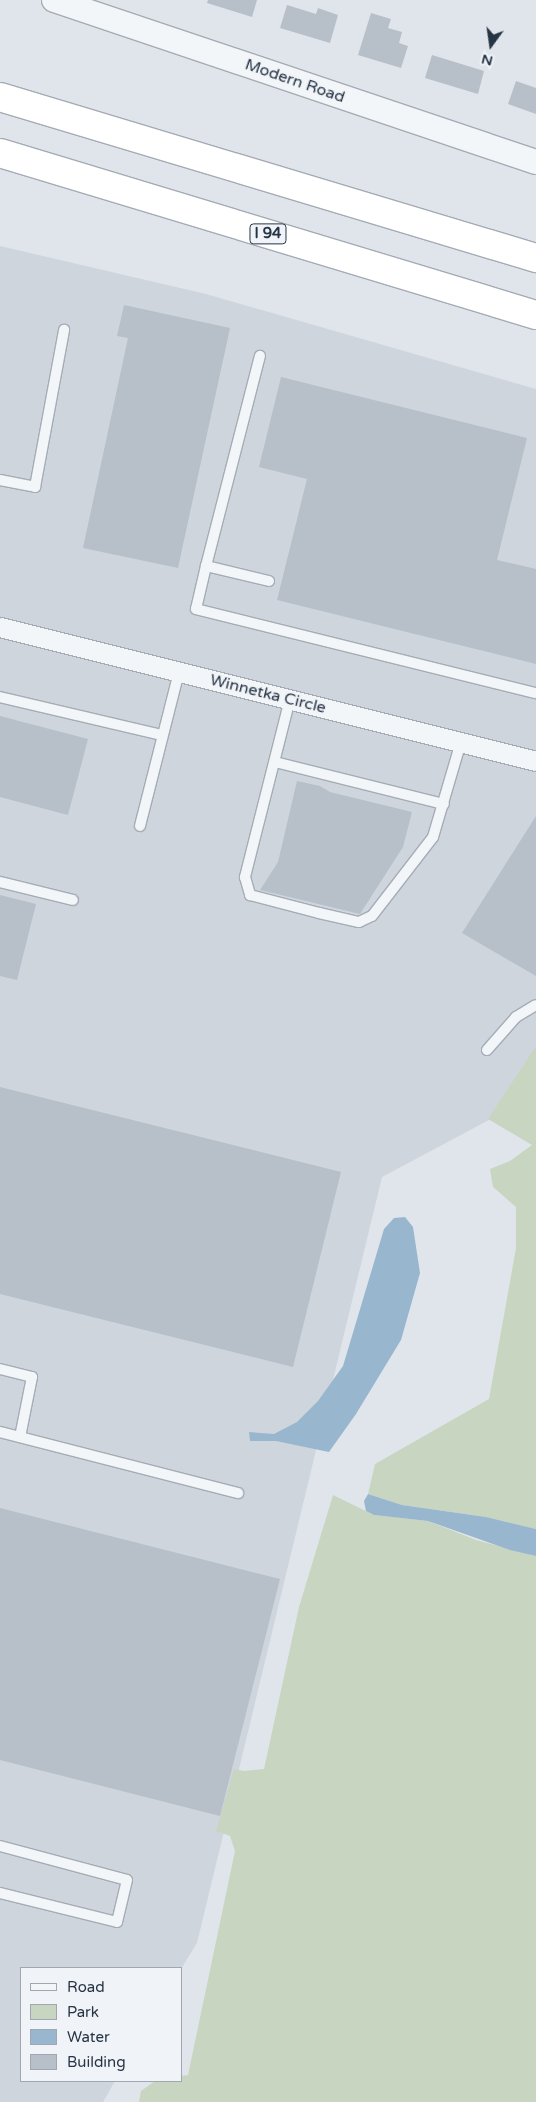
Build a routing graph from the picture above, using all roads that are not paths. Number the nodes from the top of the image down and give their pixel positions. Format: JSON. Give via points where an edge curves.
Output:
{"nodes":[{"id":1,"x":54,"y":0,"type":"edge"},
{"id":2,"x":0,"y":97,"type":"edge"},
{"id":3,"x":0,"y":153,"type":"edge"},
{"id":4,"x":536,"y":162,"type":"edge"},
{"id":5,"x":536,"y":258,"type":"edge"},
{"id":6,"x":536,"y":315,"type":"edge"},
{"id":7,"x":64,"y":330,"type":"dead end"},
{"id":8,"x":260,"y":356,"type":"dead end"},
{"id":9,"x":0,"y":480,"type":"edge"},
{"id":10,"x":206,"y":566,"type":"junction"},
{"id":11,"x":269,"y":581,"type":"dead end"},
{"id":12,"x":0,"y":627,"type":"edge"},
{"id":13,"x":179,"y":672,"type":"junction"},
{"id":14,"x":536,"y":694,"type":"edge"},
{"id":15,"x":0,"y":697,"type":"edge"},
{"id":16,"x":290,"y":699,"type":"junction"},
{"id":17,"x":162,"y":735,"type":"junction"},
{"id":18,"x":461,"y":742,"type":"junction"},
{"id":19,"x":536,"y":761,"type":"edge"},
{"id":20,"x":275,"y":762,"type":"junction"},
{"id":21,"x":444,"y":804,"type":"junction"},
{"id":22,"x":140,"y":826,"type":"dead end"},
{"id":23,"x":0,"y":882,"type":"edge"},
{"id":24,"x":73,"y":900,"type":"dead end"},
{"id":25,"x":536,"y":1005,"type":"edge"},
{"id":26,"x":487,"y":1050,"type":"dead end"},
{"id":27,"x":0,"y":1369,"type":"edge"},
{"id":28,"x":0,"y":1432,"type":"edge"},
{"id":29,"x":20,"y":1437,"type":"junction"},
{"id":30,"x":238,"y":1493,"type":"dead end"},
{"id":31,"x":0,"y":1846,"type":"edge"},
{"id":32,"x":0,"y":1893,"type":"edge"}],
"edges":[{"from":1,"to":4,"type":"street","name":"Modern Road"},
{"from":2,"to":5,"type":"highway"},
{"from":3,"to":6,"type":"highway","number":"I 94"},
{"from":7,"to":9,"type":"lane","via":[[35,487]]},
{"from":8,"to":10,"type":"lane"},
{"from":10,"to":11,"type":"lane"},
{"from":10,"to":14,"type":"lane","via":[[196,609]]},
{"from":12,"to":13,"type":"street","name":"Winnetka Circle"},
{"from":13,"to":16,"type":"street","name":"Winnetka Circle"},
{"from":13,"to":17,"type":"lane"},
{"from":15,"to":17,"type":"lane"},
{"from":16,"to":18,"type":"street","name":"Winnetka Circle"},
{"from":16,"to":20,"type":"lane"},
{"from":17,"to":22,"type":"lane"},
{"from":18,"to":19,"type":"street","name":"Winnetka Circle"},
{"from":18,"to":21,"type":"lane"},
{"from":20,"to":21,"type":"lane"},
{"from":20,"to":21,"type":"lane","via":[[245,877],[250,895],[319,913],[359,922],[372,916],[433,837]]},
{"from":23,"to":24,"type":"lane"},
{"from":25,"to":26,"type":"lane","via":[[516,1017]]},
{"from":27,"to":29,"type":"lane","via":[[32,1377]]},
{"from":28,"to":29,"type":"lane"},
{"from":29,"to":30,"type":"lane"},
{"from":31,"to":32,"type":"lane","via":[[126,1880],[117,1922]]}]}
